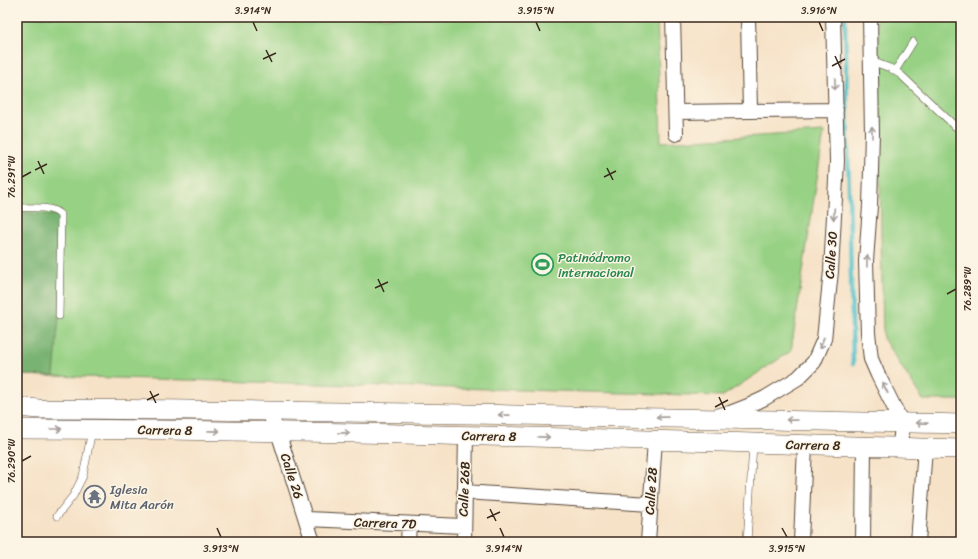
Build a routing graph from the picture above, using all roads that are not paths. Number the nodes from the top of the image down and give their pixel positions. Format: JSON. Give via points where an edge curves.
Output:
{"nodes":[{"id":1,"x":673,"y":17,"type":"edge"},
{"id":2,"x":748,"y":17,"type":"edge"},
{"id":3,"x":833,"y":17,"type":"edge"},
{"id":4,"x":870,"y":17,"type":"edge"},
{"id":5,"x":913,"y":42,"type":"dead end"},
{"id":6,"x":871,"y":61,"type":"junction"},
{"id":7,"x":895,"y":70,"type":"junction"},
{"id":8,"x":836,"y":110,"type":"junction"},
{"id":9,"x":750,"y":111,"type":"junction"},
{"id":10,"x":676,"y":112,"type":"junction"},
{"id":11,"x":956,"y":127,"type":"dead end"},
{"id":12,"x":676,"y":134,"type":"dead end"},
{"id":13,"x":17,"y":208,"type":"edge"},
{"id":14,"x":59,"y":316,"type":"dead end"},
{"id":15,"x":17,"y":407,"type":"edge"},
{"id":16,"x":268,"y":411,"type":"junction"},
{"id":17,"x":701,"y":418,"type":"junction"},
{"id":18,"x":902,"y":423,"type":"junction"},
{"id":19,"x":961,"y":424,"type":"edge"},
{"id":20,"x":17,"y":429,"type":"edge"},
{"id":21,"x":92,"y":430,"type":"junction"},
{"id":22,"x":278,"y":432,"type":"junction"},
{"id":23,"x":466,"y":436,"type":"junction"},
{"id":24,"x":655,"y":440,"type":"junction"},
{"id":25,"x":753,"y":443,"type":"junction"},
{"id":26,"x":805,"y":445,"type":"junction"},
{"id":27,"x":864,"y":446,"type":"junction"},
{"id":28,"x":900,"y":447,"type":"junction"},
{"id":29,"x":925,"y":448,"type":"junction"},
{"id":30,"x":961,"y":449,"type":"edge"},
{"id":31,"x":464,"y":492,"type":"junction"},
{"id":32,"x":650,"y":504,"type":"junction"},
{"id":33,"x":57,"y":516,"type":"dead end"},
{"id":34,"x":307,"y":520,"type":"junction"},
{"id":35,"x":409,"y":524,"type":"junction"},
{"id":36,"x":463,"y":526,"type":"junction"},
{"id":37,"x":313,"y":542,"type":"edge"},
{"id":38,"x":408,"y":542,"type":"edge"},
{"id":39,"x":464,"y":542,"type":"edge"},
{"id":40,"x":648,"y":542,"type":"edge"},
{"id":41,"x":747,"y":542,"type":"edge"},
{"id":42,"x":801,"y":542,"type":"edge"},
{"id":43,"x":863,"y":542,"type":"edge"},
{"id":44,"x":918,"y":542,"type":"edge"}],
"edges":[{"from":1,"to":10,"type":"street"},
{"from":2,"to":9,"type":"street"},
{"from":3,"to":8,"type":"street","name":"Calle 30","one_way":true},
{"from":4,"to":6,"type":"street"},
{"from":5,"to":7,"type":"lane"},
{"from":6,"to":7,"type":"lane"},
{"from":18,"to":6,"type":"street","one_way":true,"via":[[871,359],[868,333],[866,261],[872,132]]},
{"from":7,"to":11,"type":"lane"},
{"from":8,"to":9,"type":"street"},
{"from":8,"to":17,"type":"street","name":"Calle 30","one_way":true,"via":[[837,160],[831,271],[824,339],[814,362],[798,378],[766,398],[730,413]]},
{"from":9,"to":10,"type":"street"},
{"from":10,"to":12,"type":"street"},
{"from":13,"to":14,"type":"lane","via":[[51,209],[59,212],[61,216]]},
{"from":15,"to":16,"type":"main road","name":"Carrera 8"},
{"from":17,"to":16,"type":"main road","name":"Carrera 8","one_way":true},
{"from":16,"to":22,"type":"street","name":"Calle 26"},
{"from":18,"to":17,"type":"main road","name":"Carrera 8","one_way":true},
{"from":19,"to":18,"type":"main road","name":"Carrera 8","one_way":true},
{"from":18,"to":28,"type":"street"},
{"from":20,"to":21,"type":"main road","name":"Carrera 8","one_way":true},
{"from":21,"to":22,"type":"main road","name":"Carrera 8","one_way":true},
{"from":21,"to":33,"type":"lane","via":[[83,476],[73,496]]},
{"from":22,"to":23,"type":"main road","name":"Carrera 8","one_way":true},
{"from":22,"to":34,"type":"street","name":"Calle 26"},
{"from":23,"to":24,"type":"main road","name":"Carrera 8","one_way":true},
{"from":23,"to":31,"type":"street","name":"Calle 26B"},
{"from":24,"to":25,"type":"main road","name":"Carrera 8"},
{"from":24,"to":32,"type":"street","name":"Calle 28"},
{"from":25,"to":26,"type":"main road","name":"Carrera 8"},
{"from":25,"to":41,"type":"lane"},
{"from":26,"to":27,"type":"main road","name":"Carrera 8"},
{"from":26,"to":42,"type":"street"},
{"from":27,"to":28,"type":"main road","name":"Carrera 8"},
{"from":27,"to":43,"type":"street"},
{"from":28,"to":29,"type":"main road","name":"Carrera 8"},
{"from":29,"to":30,"type":"main road","name":"Carrera 8"},
{"from":29,"to":44,"type":"street"},
{"from":31,"to":32,"type":"street"},
{"from":31,"to":36,"type":"street","name":"Calle 26B"},
{"from":32,"to":40,"type":"street","name":"Calle 28"},
{"from":34,"to":35,"type":"street","name":"Carrera 7D"},
{"from":34,"to":37,"type":"street","name":"Calle 26"},
{"from":35,"to":36,"type":"street","name":"Carrera 7D"},
{"from":35,"to":38,"type":"street"},
{"from":36,"to":39,"type":"street","name":"Calle 26B"}]}
